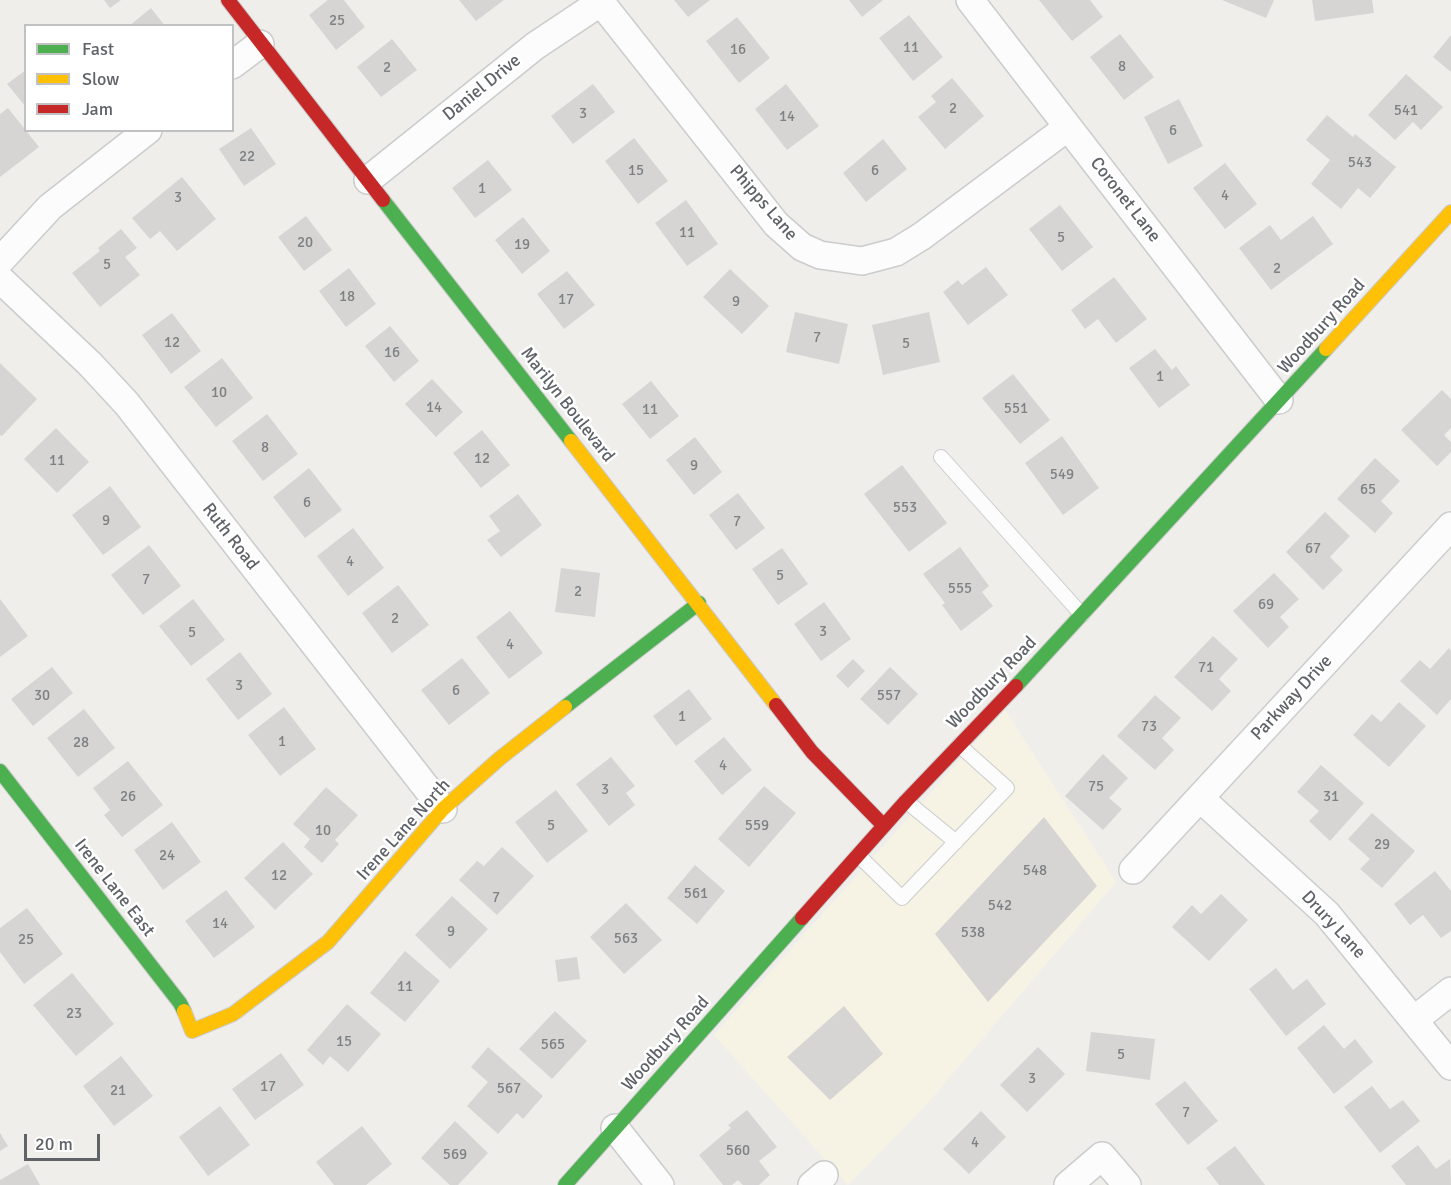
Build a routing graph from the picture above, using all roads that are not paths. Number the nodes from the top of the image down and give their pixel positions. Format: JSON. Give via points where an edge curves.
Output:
{"nodes":[{"id":1,"x":228,"y":0,"type":"edge"},
{"id":2,"x":970,"y":0,"type":"edge"},
{"id":3,"x":600,"y":1,"type":"edge"},
{"id":4,"x":260,"y":44,"type":"junction"},
{"id":5,"x":234,"y":64,"type":"edge"},
{"id":6,"x":1068,"y":126,"type":"junction"},
{"id":7,"x":145,"y":132,"type":"edge"},
{"id":8,"x":368,"y":180,"type":"junction"},
{"id":9,"x":1451,"y":212,"type":"edge"},
{"id":10,"x":0,"y":261,"type":"edge"},
{"id":11,"x":0,"y":279,"type":"edge"},
{"id":12,"x":1279,"y":400,"type":"junction"},
{"id":13,"x":941,"y":458,"type":"dead end"},
{"id":14,"x":1451,"y":526,"type":"edge"},
{"id":15,"x":699,"y":603,"type":"junction"},
{"id":16,"x":1082,"y":615,"type":"junction"},
{"id":17,"x":959,"y":744,"type":"junction"},
{"id":18,"x":0,"y":771,"type":"edge"},
{"id":19,"x":1200,"y":798,"type":"junction"},
{"id":20,"x":906,"y":801,"type":"junction"},
{"id":21,"x":443,"y":810,"type":"junction"},
{"id":22,"x":884,"y":826,"type":"junction"},
{"id":23,"x":956,"y":842,"type":"junction"},
{"id":24,"x":858,"y":855,"type":"junction"},
{"id":25,"x":1133,"y":870,"type":"dead end"},
{"id":26,"x":1451,"y":992,"type":"edge"},
{"id":27,"x":1414,"y":1020,"type":"junction"},
{"id":28,"x":192,"y":1031,"type":"joint"},
{"id":29,"x":1451,"y":1066,"type":"edge"},
{"id":30,"x":615,"y":1128,"type":"junction"},
{"id":31,"x":565,"y":1185,"type":"edge"},
{"id":32,"x":660,"y":1185,"type":"edge"},
{"id":33,"x":1068,"y":1185,"type":"edge"},
{"id":34,"x":1127,"y":1185,"type":"edge"}],
"edges":[{"from":1,"to":4,"type":"street","name":"Marilyn Boulevard"},
{"from":2,"to":6,"type":"street","name":"Coronet Lane"},
{"from":3,"to":6,"type":"street","name":"Phipps Lane","via":[[776,224],[802,247],[820,255],[862,261],[896,252]]},
{"from":3,"to":8,"type":"street","name":"Daniel Drive","via":[[535,46]]},
{"from":4,"to":5,"type":"street"},
{"from":4,"to":8,"type":"street","name":"Marilyn Boulevard"},
{"from":6,"to":12,"type":"street","name":"Coronet Lane"},
{"from":7,"to":10,"type":"street","via":[[50,207]]},
{"from":8,"to":15,"type":"street","name":"Marilyn Boulevard"},
{"from":9,"to":12,"type":"street","name":"Woodbury Road"},
{"from":11,"to":21,"type":"street","name":"Ruth Road","via":[[90,364],[127,405]]},
{"from":12,"to":16,"type":"street","name":"Woodbury Road"},
{"from":13,"to":16,"type":"lane"},
{"from":14,"to":19,"type":"street","name":"Parkway Drive"},
{"from":15,"to":21,"type":"street","name":"Irene Lane North","via":[[499,759]]},
{"from":15,"to":22,"type":"street","name":"Marilyn Boulevard","via":[[812,752]]},
{"from":16,"to":17,"type":"street","name":"Woodbury Road"},
{"from":17,"to":20,"type":"street","name":"Woodbury Road"},
{"from":17,"to":23,"type":"lane","via":[[1007,788]]},
{"from":18,"to":28,"type":"street","name":"Irene Lane East","via":[[180,1004]]},
{"from":19,"to":25,"type":"street","name":"Parkway Drive"},
{"from":19,"to":27,"type":"street","name":"Drury Lane","via":[[1327,914]]},
{"from":20,"to":22,"type":"street","name":"Woodbury Road"},
{"from":20,"to":23,"type":"lane"},
{"from":21,"to":28,"type":"street","name":"Irene Lane North","via":[[328,942],[233,1014]]},
{"from":22,"to":24,"type":"street","name":"Woodbury Road"},
{"from":23,"to":24,"type":"lane","via":[[902,897]]},
{"from":24,"to":30,"type":"street","name":"Woodbury Road"},
{"from":26,"to":27,"type":"street"},
{"from":27,"to":29,"type":"street","name":"Drury Lane"},
{"from":30,"to":31,"type":"street","name":"Woodbury Road"},
{"from":30,"to":32,"type":"street"},
{"from":33,"to":34,"type":"street","via":[[1102,1156]]}]}
